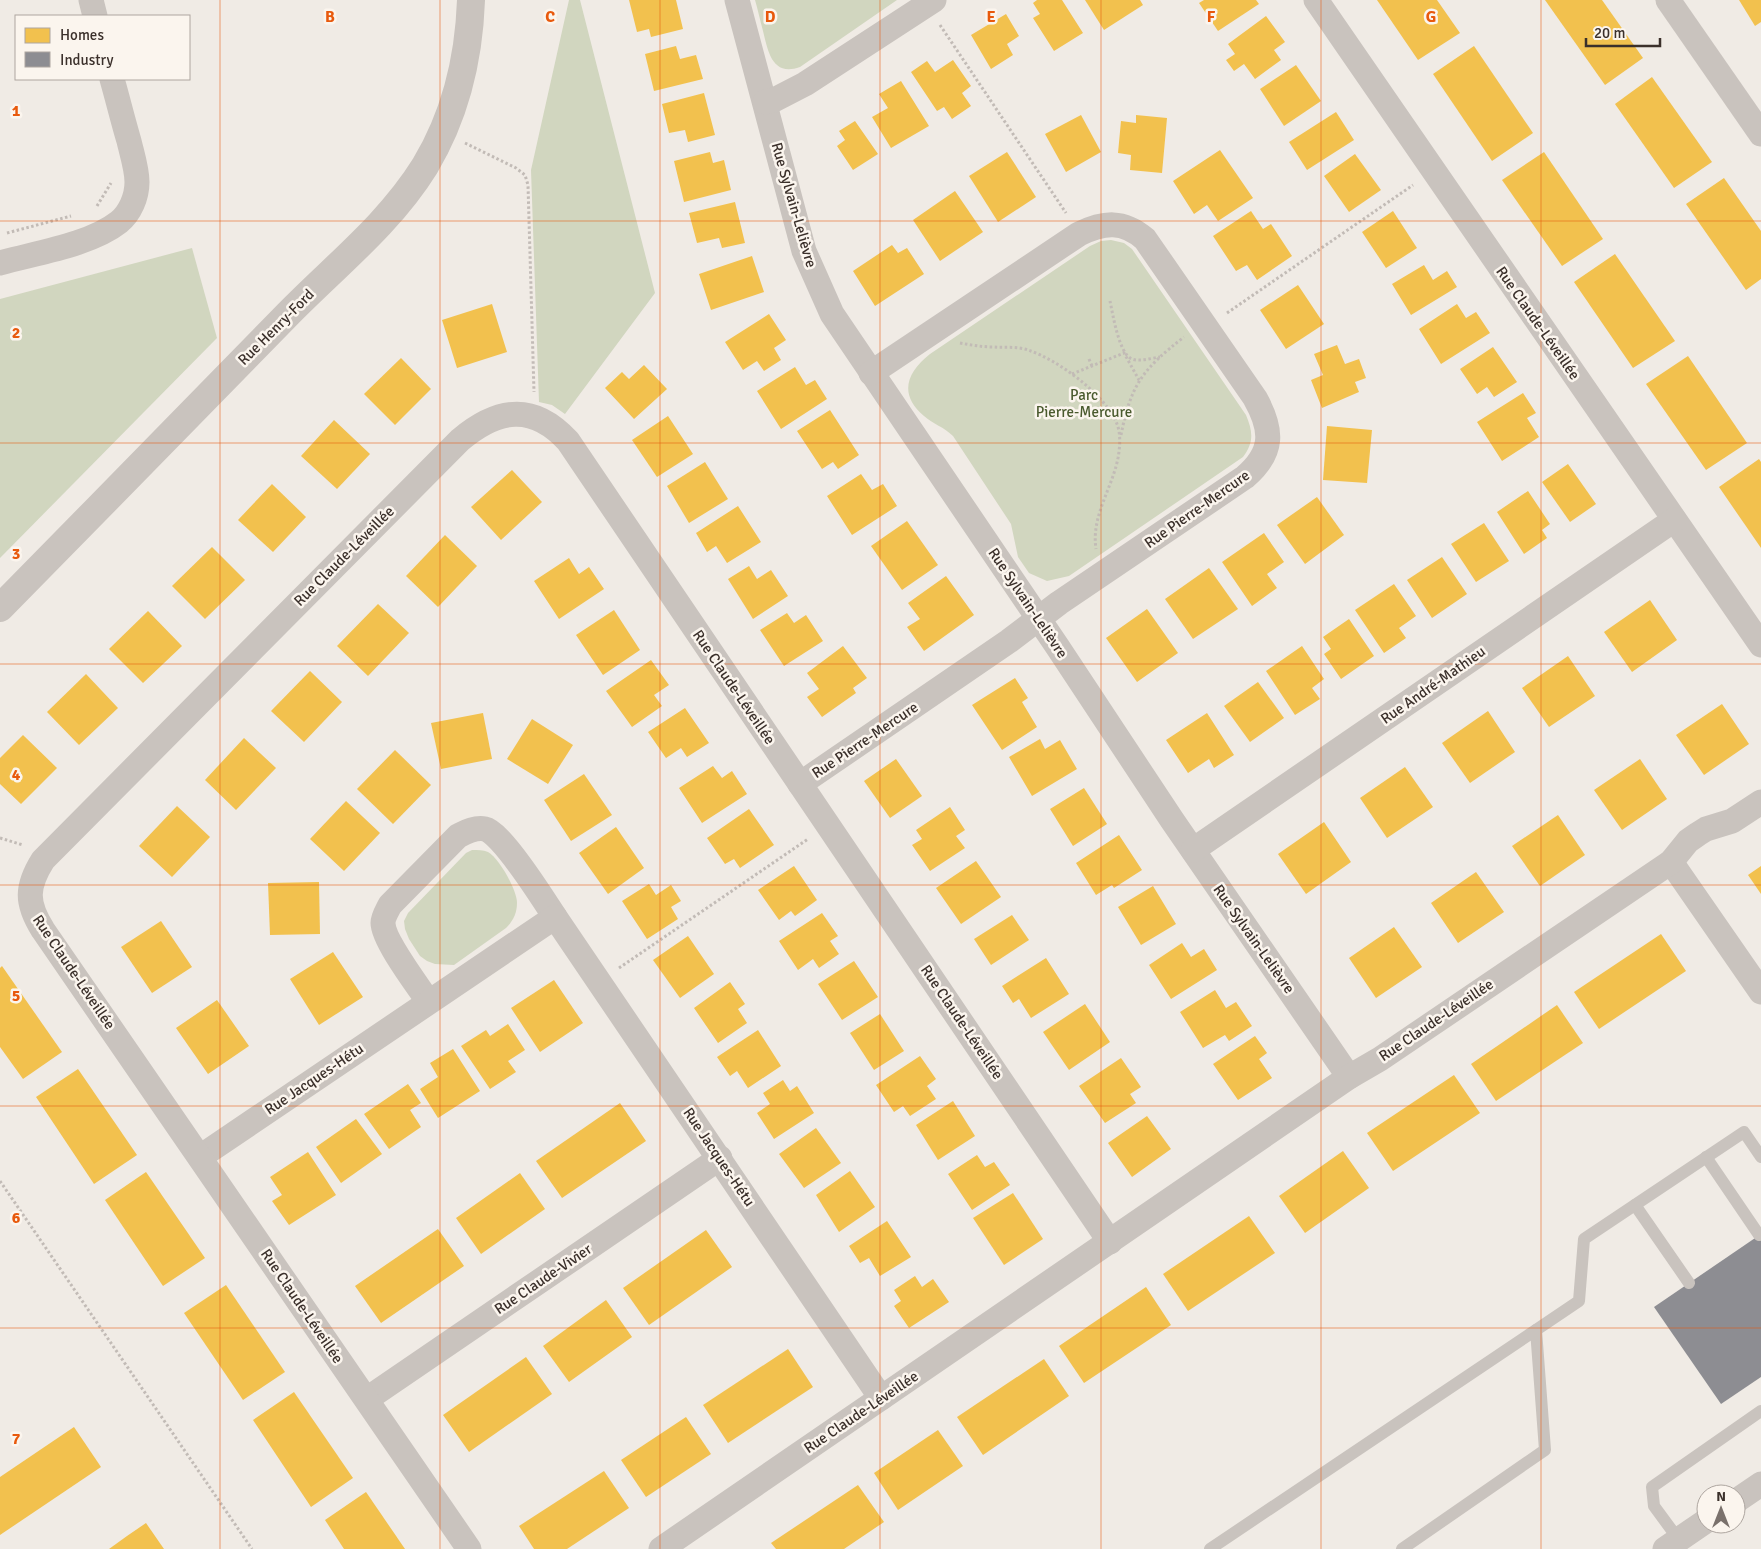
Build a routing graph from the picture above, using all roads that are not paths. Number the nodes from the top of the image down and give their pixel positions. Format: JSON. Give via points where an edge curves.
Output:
{"nodes":[{"id":1,"x":91,"y":0,"type":"edge"},
{"id":2,"x":471,"y":0,"type":"edge"},
{"id":3,"x":737,"y":0,"type":"edge"},
{"id":4,"x":1316,"y":0,"type":"edge"},
{"id":5,"x":1668,"y":0,"type":"edge"},
{"id":6,"x":935,"y":9,"type":"edge"},
{"id":7,"x":95,"y":15,"type":"edge"},
{"id":8,"x":112,"y":80,"type":"edge"},
{"id":9,"x":765,"y":102,"type":"junction"},
{"id":10,"x":1761,"y":134,"type":"edge"},
{"id":11,"x":0,"y":263,"type":"edge"},
{"id":12,"x":871,"y":373,"type":"junction"},
{"id":13,"x":1674,"y":520,"type":"junction"},
{"id":14,"x":0,"y":608,"type":"edge"},
{"id":15,"x":1038,"y":619,"type":"junction"},
{"id":16,"x":1761,"y":645,"type":"edge"},
{"id":17,"x":800,"y":784,"type":"junction"},
{"id":18,"x":1761,"y":802,"type":"edge"},
{"id":19,"x":1193,"y":850,"type":"junction"},
{"id":20,"x":1670,"y":862,"type":"junction"},
{"id":21,"x":555,"y":917,"type":"junction"},
{"id":22,"x":1761,"y":992,"type":"edge"},
{"id":23,"x":428,"y":1001,"type":"junction"},
{"id":24,"x":1349,"y":1077,"type":"junction"},
{"id":25,"x":200,"y":1157,"type":"junction"},
{"id":26,"x":1706,"y":1157,"type":"junction"},
{"id":27,"x":1761,"y":1157,"type":"edge"},
{"id":28,"x":720,"y":1158,"type":"junction"},
{"id":29,"x":1635,"y":1205,"type":"junction"},
{"id":30,"x":1759,"y":1235,"type":"dead end"},
{"id":31,"x":1110,"y":1242,"type":"junction"},
{"id":32,"x":1689,"y":1284,"type":"dead end"},
{"id":33,"x":1536,"y":1330,"type":"junction"},
{"id":34,"x":881,"y":1398,"type":"junction"},
{"id":35,"x":367,"y":1399,"type":"junction"},
{"id":36,"x":1761,"y":1411,"type":"edge"},
{"id":37,"x":1761,"y":1484,"type":"edge"},
{"id":38,"x":1746,"y":1494,"type":"edge"},
{"id":39,"x":1696,"y":1528,"type":"edge"},
{"id":40,"x":1672,"y":1544,"type":"edge"},
{"id":41,"x":469,"y":1549,"type":"edge"},
{"id":42,"x":661,"y":1549,"type":"edge"},
{"id":43,"x":1210,"y":1549,"type":"edge"},
{"id":44,"x":1402,"y":1549,"type":"edge"}],
"edges":[{"from":1,"to":7,"type":"street"},
{"from":2,"to":14,"type":"street","name":"Rue Henry-Ford","via":[[466,50],[452,110],[425,165],[400,202]]},
{"from":3,"to":9,"type":"street","name":"Rue Sylvain-Lelièvre"},
{"from":4,"to":13,"type":"street","name":"Rue Claude-Léveillée"},
{"from":5,"to":10,"type":"street"},
{"from":6,"to":9,"type":"street","via":[[805,84]]},
{"from":8,"to":11,"type":"street","via":[[135,165],[137,182],[129,211],[118,222],[79,242]]},
{"from":9,"to":12,"type":"street","name":"Rue Sylvain-Lelièvre","via":[[804,251],[832,314]]},
{"from":12,"to":15,"type":"street","name":"Rue Sylvain-Lelièvre"},
{"from":12,"to":15,"type":"street","name":"Rue Pierre-Mercure","via":[[1090,228],[1114,224],[1135,230],[1164,264],[1263,412],[1267,424],[1266,450],[1261,461],[1245,477]]},
{"from":13,"to":16,"type":"street","name":"Rue Claude-Léveillée"},
{"from":13,"to":19,"type":"street","name":"Rue André-Mathieu"},
{"from":15,"to":17,"type":"street","name":"Rue Pierre-Mercure"},
{"from":15,"to":19,"type":"street","name":"Rue Sylvain-Lelièvre"},
{"from":17,"to":25,"type":"street","name":"Rue Claude-Léveillée","via":[[568,441],[554,427],[530,416],[502,415],[479,425],[460,440],[43,860],[36,872],[30,894],[34,916]]},
{"from":17,"to":31,"type":"street","name":"Rue Claude-Léveillée"},
{"from":18,"to":20,"type":"street","name":"Rue Claude-Léveillée","via":[[1732,821],[1706,830],[1688,841]]},
{"from":19,"to":24,"type":"street","name":"Rue Sylvain-Lelièvre"},
{"from":20,"to":22,"type":"street"},
{"from":20,"to":24,"type":"street","name":"Rue Claude-Léveillée"},
{"from":21,"to":23,"type":"street","name":"Rue Jacques-Hétu"},
{"from":21,"to":23,"type":"street","name":"Rue Jacques-Hétu","via":[[493,832],[478,829],[458,836],[390,905],[383,924],[391,945]]},
{"from":21,"to":28,"type":"street","name":"Rue Jacques-Hétu"},
{"from":23,"to":25,"type":"street","name":"Rue Jacques-Hétu"},
{"from":24,"to":31,"type":"street","name":"Rue Claude-Léveillée"},
{"from":25,"to":35,"type":"street","name":"Rue Claude-Léveillée"},
{"from":26,"to":27,"type":"lane","via":[[1744,1132]]},
{"from":26,"to":29,"type":"lane"},
{"from":26,"to":30,"type":"lane"},
{"from":28,"to":34,"type":"street","name":"Rue Jacques-Hétu"},
{"from":28,"to":35,"type":"street","name":"Rue Claude-Vivier"},
{"from":29,"to":32,"type":"lane"},
{"from":29,"to":33,"type":"lane","via":[[1584,1239],[1579,1301]]},
{"from":31,"to":34,"type":"street","name":"Rue Claude-Léveillée"},
{"from":33,"to":43,"type":"lane"},
{"from":33,"to":44,"type":"lane","via":[[1545,1450]]},
{"from":34,"to":42,"type":"street","name":"Rue Claude-Léveillée"},
{"from":35,"to":41,"type":"street","name":"Rue Claude-Léveillée"},
{"from":36,"to":40,"type":"lane","via":[[1652,1487],[1654,1506]]},
{"from":37,"to":38,"type":"street"},
{"from":39,"to":40,"type":"street"}]}
